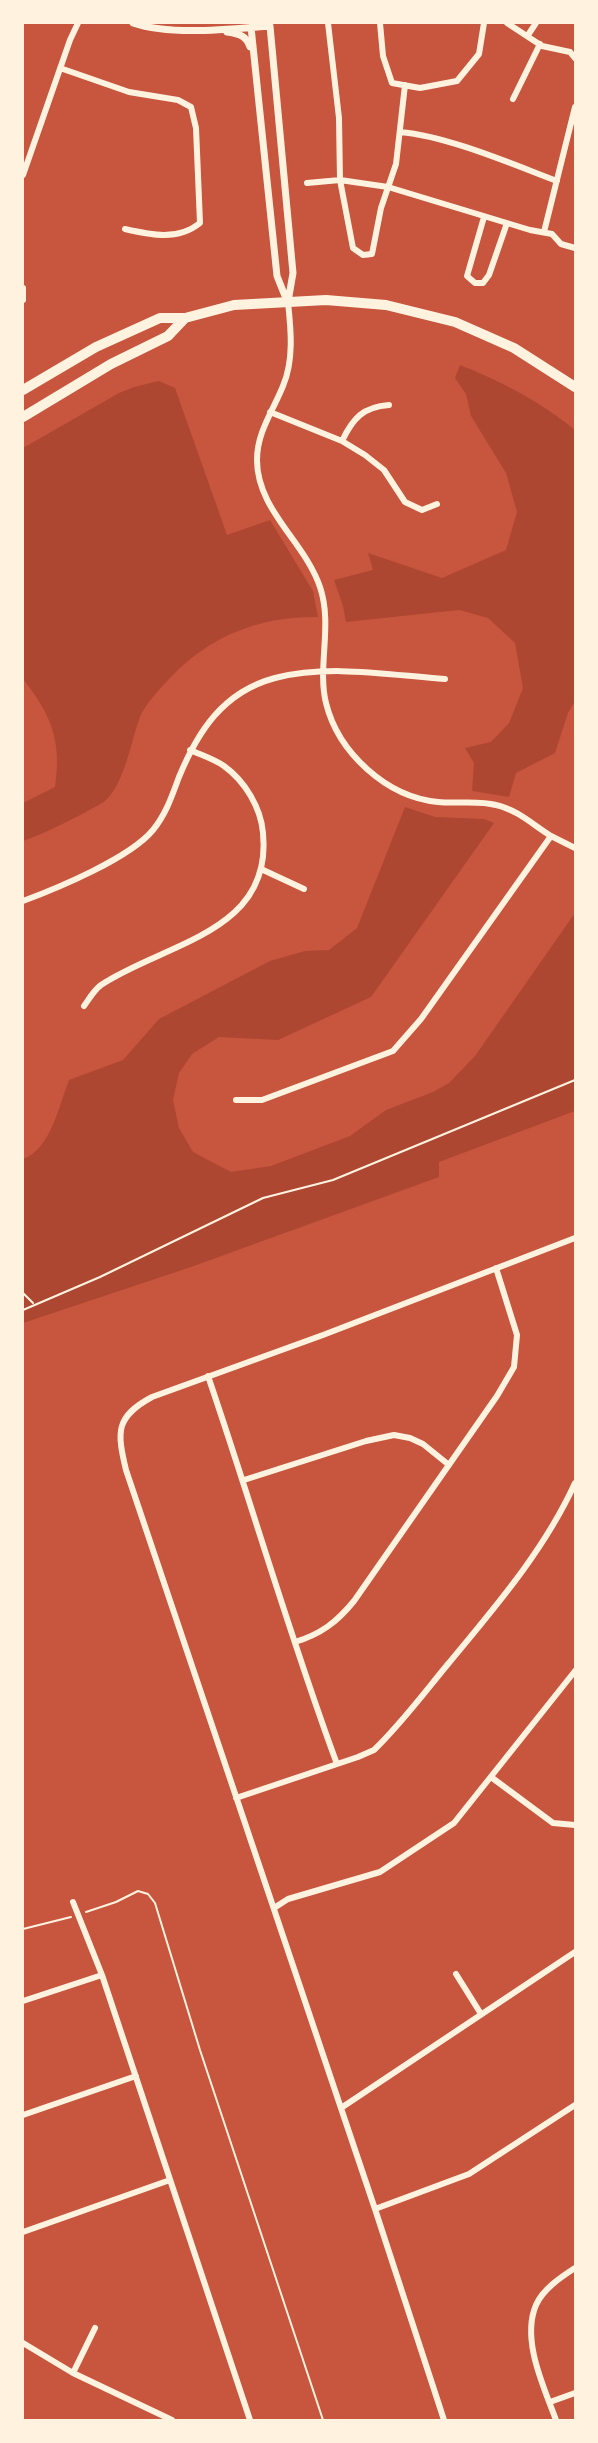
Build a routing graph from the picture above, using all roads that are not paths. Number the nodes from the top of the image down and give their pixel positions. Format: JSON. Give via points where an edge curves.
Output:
{"nodes":[{"id":1,"x":78,"y":23,"type":"edge"},
{"id":2,"x":133,"y":23,"type":"edge"},
{"id":3,"x":328,"y":23,"type":"edge"},
{"id":4,"x":380,"y":23,"type":"edge"},
{"id":5,"x":484,"y":23,"type":"edge"},
{"id":6,"x":507,"y":23,"type":"edge"},
{"id":7,"x":536,"y":23,"type":"edge"},
{"id":8,"x":270,"y":24,"type":"edge"},
{"id":9,"x":251,"y":25,"type":"edge"},
{"id":10,"x":208,"y":29,"type":"junction"},
{"id":11,"x":528,"y":35,"type":"junction"},
{"id":12,"x":540,"y":44,"type":"junction"},
{"id":13,"x":575,"y":58,"type":"edge"},
{"id":14,"x":60,"y":68,"type":"junction"},
{"id":15,"x":256,"y":75,"type":"junction"},
{"id":16,"x":405,"y":85,"type":"junction"},
{"id":17,"x":513,"y":99,"type":"dead end"},
{"id":18,"x":575,"y":107,"type":"edge"},
{"id":19,"x":400,"y":132,"type":"junction"},
{"id":20,"x":23,"y":175,"type":"edge"},
{"id":21,"x":340,"y":180,"type":"junction"},
{"id":22,"x":558,"y":181,"type":"junction"},
{"id":23,"x":307,"y":183,"type":"dead end"},
{"id":24,"x":388,"y":187,"type":"junction"},
{"id":25,"x":484,"y":217,"type":"junction"},
{"id":26,"x":507,"y":223,"type":"junction"},
{"id":27,"x":125,"y":229,"type":"dead end"},
{"id":28,"x":544,"y":233,"type":"junction"},
{"id":29,"x":575,"y":248,"type":"edge"},
{"id":30,"x":23,"y":288,"type":"edge"},
{"id":31,"x":23,"y":300,"type":"edge"},
{"id":32,"x":288,"y":302,"type":"junction"},
{"id":33,"x":185,"y":318,"type":"junction"},
{"id":34,"x":575,"y":387,"type":"edge"},
{"id":35,"x":23,"y":390,"type":"edge"},
{"id":36,"x":389,"y":405,"type":"dead end"},
{"id":37,"x":270,"y":412,"type":"junction"},
{"id":38,"x":23,"y":417,"type":"edge"},
{"id":39,"x":342,"y":441,"type":"junction"},
{"id":40,"x":437,"y":504,"type":"dead end"},
{"id":41,"x":324,"y":670,"type":"junction"},
{"id":42,"x":445,"y":679,"type":"dead end"},
{"id":43,"x":190,"y":750,"type":"junction"},
{"id":44,"x":551,"y":836,"type":"junction"},
{"id":45,"x":575,"y":848,"type":"edge"},
{"id":46,"x":261,"y":869,"type":"junction"},
{"id":47,"x":304,"y":889,"type":"dead end"},
{"id":48,"x":23,"y":901,"type":"edge"},
{"id":49,"x":84,"y":1006,"type":"dead end"},
{"id":50,"x":236,"y":1100,"type":"dead end"},
{"id":51,"x":575,"y":1238,"type":"edge"},
{"id":52,"x":496,"y":1268,"type":"junction"},
{"id":53,"x":208,"y":1376,"type":"junction"},
{"id":54,"x":449,"y":1465,"type":"junction"},
{"id":55,"x":244,"y":1480,"type":"junction"},
{"id":56,"x":575,"y":1483,"type":"edge"},
{"id":57,"x":295,"y":1642,"type":"junction"},
{"id":58,"x":575,"y":1671,"type":"edge"},
{"id":59,"x":337,"y":1764,"type":"junction"},
{"id":60,"x":491,"y":1777,"type":"junction"},
{"id":61,"x":236,"y":1798,"type":"junction"},
{"id":62,"x":575,"y":1825,"type":"edge"},
{"id":63,"x":73,"y":1902,"type":"dead end"},
{"id":64,"x":274,"y":1908,"type":"junction"},
{"id":65,"x":575,"y":1952,"type":"edge"},
{"id":66,"x":456,"y":1974,"type":"dead end"},
{"id":67,"x":102,"y":1975,"type":"junction"},
{"id":68,"x":23,"y":2001,"type":"edge"},
{"id":69,"x":481,"y":2014,"type":"junction"},
{"id":70,"x":136,"y":2076,"type":"junction"},
{"id":71,"x":575,"y":2105,"type":"edge"},
{"id":72,"x":341,"y":2108,"type":"junction"},
{"id":73,"x":23,"y":2115,"type":"edge"},
{"id":74,"x":170,"y":2180,"type":"junction"},
{"id":75,"x":375,"y":2209,"type":"junction"},
{"id":76,"x":23,"y":2232,"type":"edge"},
{"id":77,"x":575,"y":2268,"type":"edge"},
{"id":78,"x":95,"y":2328,"type":"dead end"},
{"id":79,"x":23,"y":2343,"type":"edge"},
{"id":80,"x":73,"y":2373,"type":"junction"},
{"id":81,"x":575,"y":2393,"type":"edge"},
{"id":82,"x":550,"y":2402,"type":"junction"},
{"id":83,"x":172,"y":2420,"type":"edge"},
{"id":84,"x":250,"y":2420,"type":"edge"},
{"id":85,"x":444,"y":2420,"type":"edge"},
{"id":86,"x":556,"y":2420,"type":"edge"}],
"edges":[{"from":1,"to":14,"type":"street"},
{"from":2,"to":10,"type":"street","via":[[147,28]]},
{"from":3,"to":21,"type":"street","via":[[339,118]]},
{"from":4,"to":16,"type":"street","via":[[383,57],[392,83]]},
{"from":5,"to":16,"type":"street","via":[[479,54],[457,82],[420,88]]},
{"from":6,"to":11,"type":"street"},
{"from":7,"to":11,"type":"street"},
{"from":8,"to":9,"type":"street"},
{"from":8,"to":32,"type":"street","via":[[293,273]]},
{"from":9,"to":10,"type":"street"},
{"from":9,"to":15,"type":"street"},
{"from":10,"to":15,"type":"street","via":[[240,34],[247,40]]},
{"from":11,"to":12,"type":"street"},
{"from":12,"to":13,"type":"street","via":[[570,52]]},
{"from":12,"to":17,"type":"street"},
{"from":14,"to":20,"type":"street"},
{"from":14,"to":27,"type":"street","via":[[191,107],[200,223],[175,235]]},
{"from":15,"to":32,"type":"street","via":[[278,276]]},
{"from":16,"to":19,"type":"street"},
{"from":18,"to":22,"type":"street"},
{"from":19,"to":22,"type":"street","via":[[441,140]]},
{"from":19,"to":24,"type":"street"},
{"from":21,"to":23,"type":"street"},
{"from":21,"to":24,"type":"street"},
{"from":21,"to":24,"type":"street","via":[[353,248],[363,255],[372,254]]},
{"from":22,"to":28,"type":"street"},
{"from":24,"to":25,"type":"street"},
{"from":25,"to":26,"type":"street"},
{"from":25,"to":26,"type":"street","via":[[467,276],[475,283],[483,283],[489,275]]},
{"from":26,"to":28,"type":"street"},
{"from":28,"to":29,"type":"street"},
{"from":30,"to":31,"type":"street"},
{"from":32,"to":33,"type":"main road","via":[[234,305]]},
{"from":32,"to":34,"type":"main road","via":[[366,302],[432,315],[514,348]]},
{"from":32,"to":37,"type":"street","via":[[289,369]]},
{"from":33,"to":35,"type":"main road","via":[[160,318],[121,334]]},
{"from":33,"to":38,"type":"main road","via":[[168,336]]},
{"from":36,"to":39,"type":"street","via":[[359,414]]},
{"from":37,"to":39,"type":"street"},
{"from":37,"to":41,"type":"street","via":[[260,436],[260,485],[316,576],[324,600]]},
{"from":39,"to":40,"type":"street","via":[[384,470],[405,502],[422,510]]},
{"from":41,"to":42,"type":"street"},
{"from":41,"to":43,"type":"street","via":[[275,678],[237,696],[205,725]]},
{"from":41,"to":44,"type":"street","via":[[325,700],[334,725],[347,749],[384,782],[408,795],[436,802],[494,804],[513,810]]},
{"from":43,"to":46,"type":"street","via":[[223,766],[254,803],[264,834]]},
{"from":43,"to":48,"type":"street","via":[[164,814],[140,844]]},
{"from":44,"to":45,"type":"street"},
{"from":44,"to":50,"type":"street","via":[[421,1019],[393,1051],[262,1100]]},
{"from":46,"to":47,"type":"street"},
{"from":46,"to":49,"type":"street","via":[[237,913],[99,986]]},
{"from":51,"to":52,"type":"street"},
{"from":52,"to":53,"type":"street"},
{"from":52,"to":54,"type":"street","via":[[517,1335],[514,1367]]},
{"from":53,"to":55,"type":"street"},
{"from":53,"to":61,"type":"street","via":[[136,1405],[124,1417],[118,1439]]},
{"from":54,"to":55,"type":"street","via":[[423,1444],[394,1435]]},
{"from":54,"to":57,"type":"street","via":[[342,1616],[314,1636]]},
{"from":55,"to":57,"type":"street"},
{"from":56,"to":59,"type":"street","via":[[536,1554],[386,1738],[374,1750]]},
{"from":57,"to":59,"type":"street"},
{"from":58,"to":60,"type":"street"},
{"from":59,"to":61,"type":"street"},
{"from":60,"to":62,"type":"street","via":[[553,1822]]},
{"from":60,"to":64,"type":"street","via":[[453,1824],[380,1872],[288,1899]]},
{"from":61,"to":64,"type":"street"},
{"from":63,"to":67,"type":"street"},
{"from":64,"to":72,"type":"street"},
{"from":65,"to":69,"type":"street"},
{"from":66,"to":69,"type":"street"},
{"from":67,"to":68,"type":"street"},
{"from":67,"to":70,"type":"street"},
{"from":69,"to":72,"type":"street"},
{"from":70,"to":73,"type":"street"},
{"from":70,"to":74,"type":"street"},
{"from":71,"to":75,"type":"street","via":[[470,2174]]},
{"from":72,"to":75,"type":"street"},
{"from":74,"to":76,"type":"street"},
{"from":74,"to":84,"type":"street"},
{"from":75,"to":85,"type":"street"},
{"from":77,"to":82,"type":"street","via":[[547,2290],[532,2322],[532,2342]]},
{"from":78,"to":80,"type":"street"},
{"from":79,"to":80,"type":"street"},
{"from":80,"to":83,"type":"street"},
{"from":81,"to":82,"type":"street"},
{"from":82,"to":86,"type":"street"}]}
